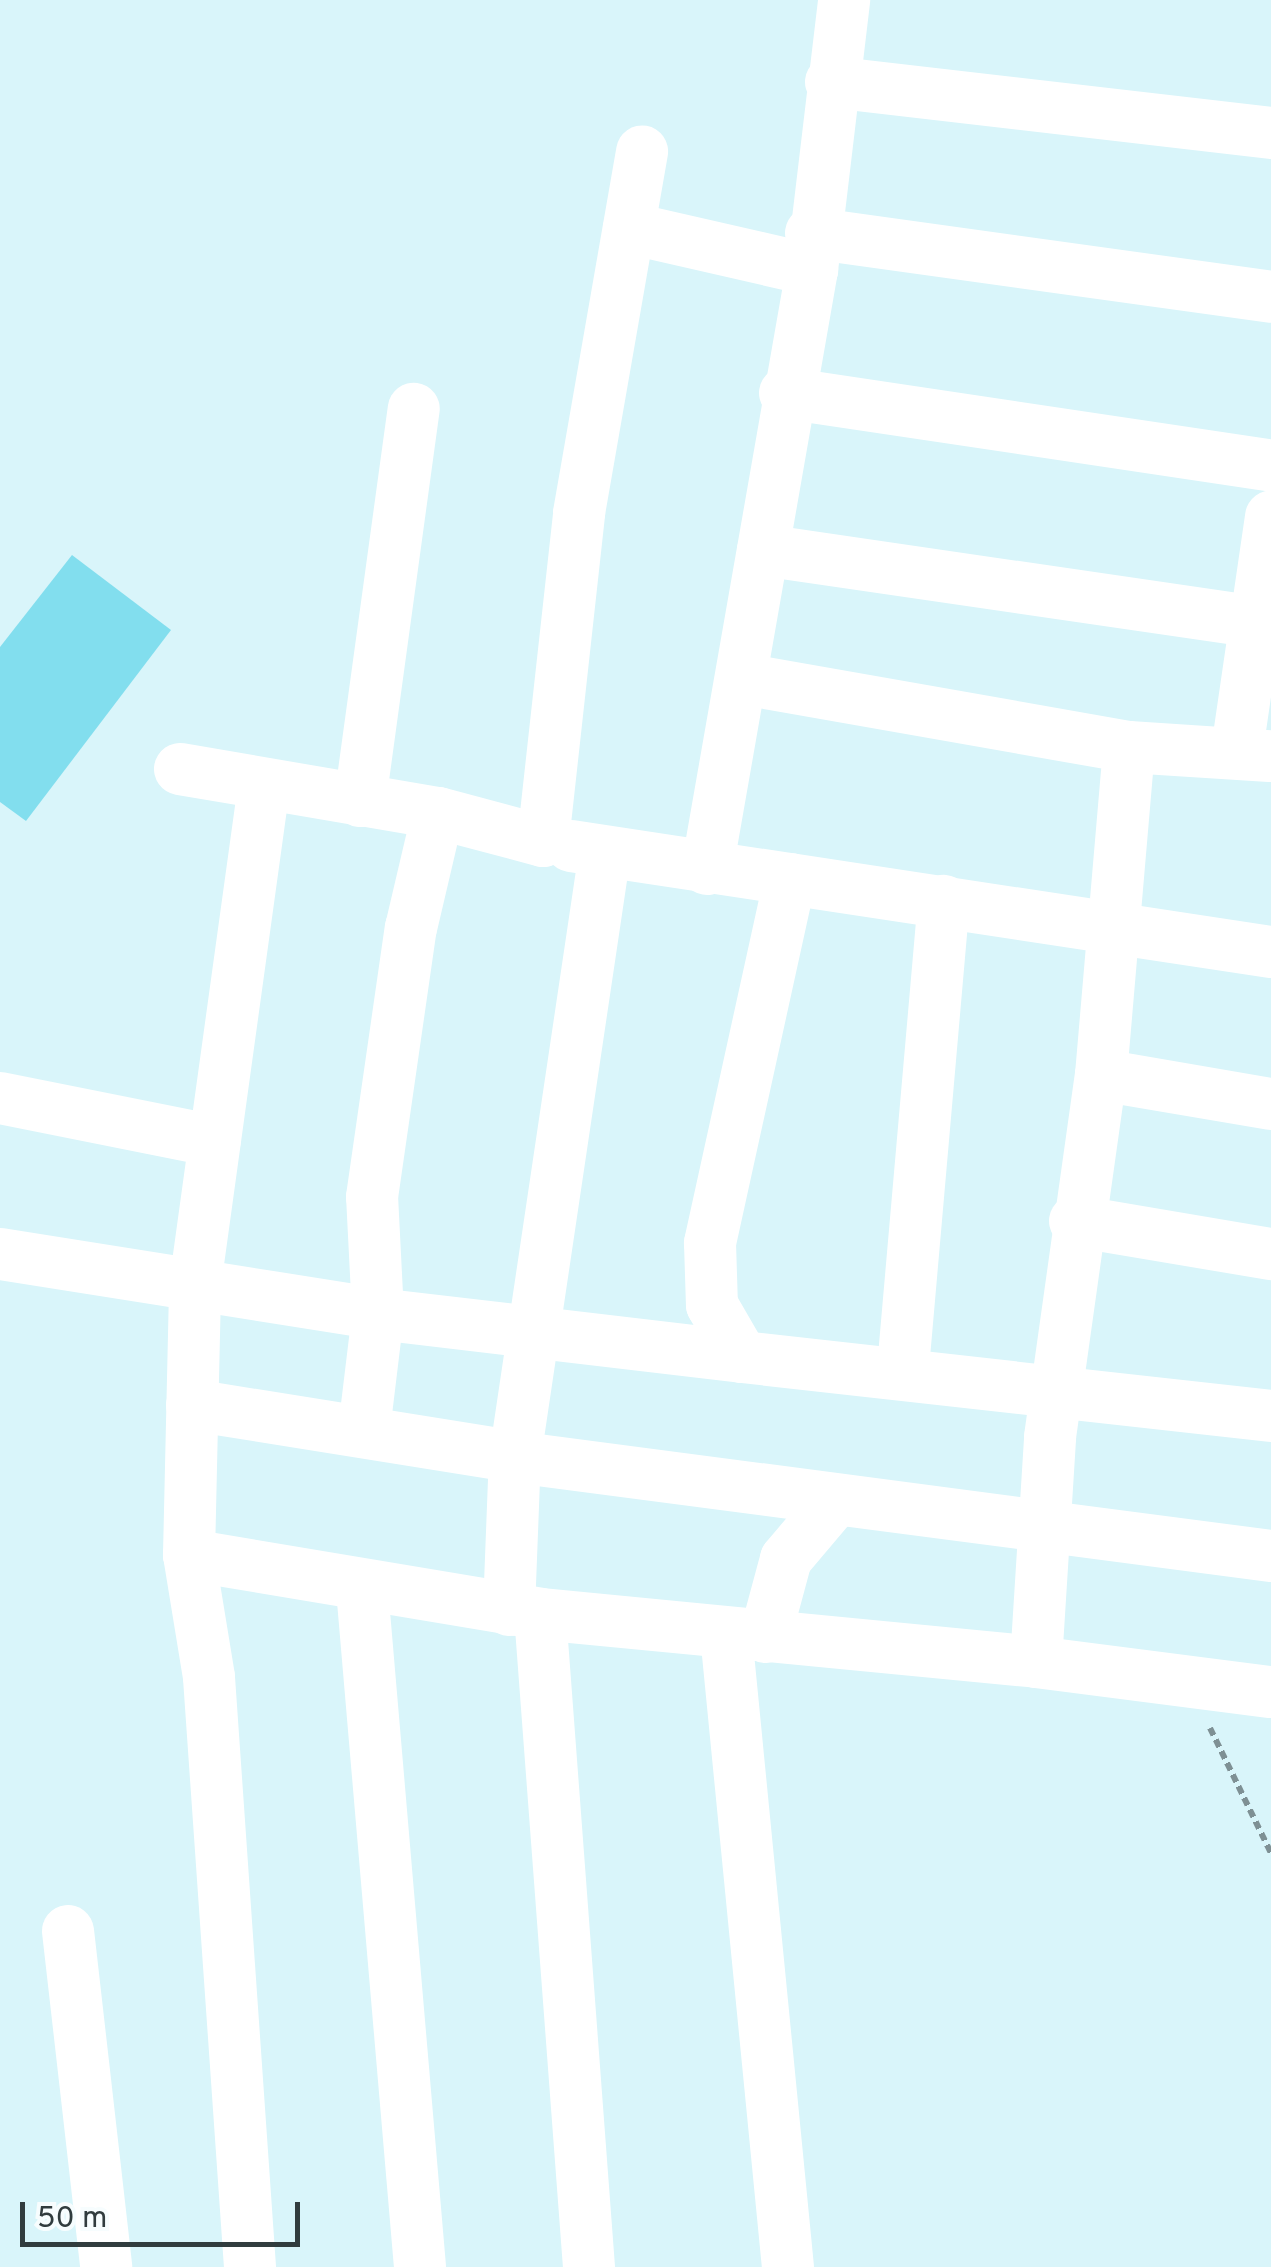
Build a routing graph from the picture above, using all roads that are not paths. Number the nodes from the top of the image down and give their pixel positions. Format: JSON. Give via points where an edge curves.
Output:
{"nodes":[{"id":1,"x":844,"y":0,"type":"edge"},
{"id":2,"x":831,"y":82,"type":"junction"},
{"id":3,"x":1271,"y":133,"type":"edge"},
{"id":4,"x":642,"y":151,"type":"dead end"},
{"id":5,"x":629,"y":228,"type":"junction"},
{"id":6,"x":812,"y":251,"type":"junction"},
{"id":7,"x":1271,"y":298,"type":"edge"},
{"id":8,"x":784,"y":393,"type":"junction"},
{"id":9,"x":414,"y":409,"type":"dead end"},
{"id":10,"x":1271,"y":466,"type":"edge"},
{"id":11,"x":1271,"y":516,"type":"edge"},
{"id":12,"x":763,"y":550,"type":"junction"},
{"id":13,"x":1263,"y":623,"type":"edge"},
{"id":14,"x":744,"y":679,"type":"junction"},
{"id":15,"x":1129,"y":747,"type":"junction"},
{"id":16,"x":1254,"y":754,"type":"edge"},
{"id":17,"x":180,"y":770,"type":"dead end"},
{"id":18,"x":264,"y":786,"type":"junction"},
{"id":19,"x":360,"y":801,"type":"junction"},
{"id":20,"x":438,"y":812,"type":"junction"},
{"id":21,"x":543,"y":841,"type":"junction"},
{"id":22,"x":605,"y":852,"type":"junction"},
{"id":23,"x":707,"y":869,"type":"junction"},
{"id":24,"x":790,"y":878,"type":"junction"},
{"id":25,"x":944,"y":902,"type":"junction"},
{"id":26,"x":1112,"y":926,"type":"junction"},
{"id":27,"x":1271,"y":952,"type":"edge"},
{"id":28,"x":1101,"y":1075,"type":"junction"},
{"id":29,"x":0,"y":1098,"type":"edge"},
{"id":30,"x":1271,"y":1104,"type":"edge"},
{"id":31,"x":215,"y":1141,"type":"junction"},
{"id":32,"x":1075,"y":1222,"type":"junction"},
{"id":33,"x":0,"y":1254,"type":"edge"},
{"id":34,"x":1271,"y":1254,"type":"edge"},
{"id":35,"x":195,"y":1285,"type":"junction"},
{"id":36,"x":378,"y":1314,"type":"junction"},
{"id":37,"x":531,"y":1330,"type":"junction"},
{"id":38,"x":742,"y":1357,"type":"junction"},
{"id":39,"x":903,"y":1368,"type":"junction"},
{"id":40,"x":1055,"y":1387,"type":"junction"},
{"id":41,"x":192,"y":1405,"type":"junction"},
{"id":42,"x":1271,"y":1416,"type":"edge"},
{"id":43,"x":364,"y":1430,"type":"junction"},
{"id":44,"x":514,"y":1457,"type":"junction"},
{"id":45,"x":835,"y":1501,"type":"junction"},
{"id":46,"x":1042,"y":1529,"type":"junction"},
{"id":47,"x":188,"y":1555,"type":"junction"},
{"id":48,"x":1271,"y":1556,"type":"edge"},
{"id":49,"x":362,"y":1589,"type":"junction"},
{"id":50,"x":524,"y":1612,"type":"junction"},
{"id":51,"x":746,"y":1635,"type":"junction"},
{"id":52,"x":1036,"y":1662,"type":"junction"},
{"id":53,"x":1271,"y":1692,"type":"edge"},
{"id":54,"x":68,"y":1931,"type":"dead end"},
{"id":55,"x":106,"y":2267,"type":"edge"},
{"id":56,"x":250,"y":2267,"type":"edge"},
{"id":57,"x":420,"y":2267,"type":"edge"},
{"id":58,"x":588,"y":2267,"type":"edge"},
{"id":59,"x":788,"y":2267,"type":"edge"}],
"edges":[{"from":1,"to":2,"type":"street"},
{"from":2,"to":3,"type":"street"},
{"from":2,"to":6,"type":"street"},
{"from":4,"to":5,"type":"street"},
{"from":5,"to":6,"type":"street"},
{"from":5,"to":21,"type":"street","via":[[579,512]]},
{"from":6,"to":7,"type":"street"},
{"from":6,"to":8,"type":"street"},
{"from":8,"to":10,"type":"street"},
{"from":8,"to":12,"type":"street"},
{"from":9,"to":19,"type":"street"},
{"from":11,"to":13,"type":"street"},
{"from":12,"to":13,"type":"street"},
{"from":12,"to":14,"type":"street"},
{"from":13,"to":16,"type":"street"},
{"from":14,"to":15,"type":"street"},
{"from":14,"to":23,"type":"street"},
{"from":15,"to":16,"type":"street"},
{"from":15,"to":26,"type":"street"},
{"from":17,"to":18,"type":"street"},
{"from":18,"to":19,"type":"street"},
{"from":18,"to":31,"type":"street"},
{"from":19,"to":20,"type":"street"},
{"from":20,"to":21,"type":"street"},
{"from":20,"to":36,"type":"street","via":[[388,1048],[372,1197]]},
{"from":21,"to":22,"type":"street"},
{"from":22,"to":23,"type":"street"},
{"from":22,"to":37,"type":"street"},
{"from":23,"to":24,"type":"street"},
{"from":24,"to":25,"type":"street"},
{"from":24,"to":38,"type":"street","via":[[710,1243],[712,1305]]},
{"from":25,"to":26,"type":"street"},
{"from":25,"to":39,"type":"street"},
{"from":26,"to":27,"type":"street"},
{"from":26,"to":28,"type":"street"},
{"from":28,"to":30,"type":"street"},
{"from":28,"to":32,"type":"street"},
{"from":29,"to":31,"type":"street"},
{"from":31,"to":35,"type":"street"},
{"from":32,"to":34,"type":"street"},
{"from":32,"to":40,"type":"street"},
{"from":33,"to":35,"type":"street"},
{"from":35,"to":36,"type":"street"},
{"from":35,"to":41,"type":"street"},
{"from":36,"to":37,"type":"street"},
{"from":36,"to":43,"type":"street"},
{"from":37,"to":38,"type":"street"},
{"from":37,"to":44,"type":"street"},
{"from":38,"to":39,"type":"street"},
{"from":39,"to":40,"type":"street"},
{"from":40,"to":42,"type":"street"},
{"from":40,"to":46,"type":"street"},
{"from":41,"to":43,"type":"street"},
{"from":41,"to":47,"type":"street"},
{"from":43,"to":44,"type":"street"},
{"from":44,"to":45,"type":"street"},
{"from":44,"to":50,"type":"street"},
{"from":45,"to":46,"type":"street"},
{"from":45,"to":51,"type":"street","via":[[786,1559]]},
{"from":46,"to":48,"type":"street"},
{"from":46,"to":52,"type":"street"},
{"from":47,"to":49,"type":"street"},
{"from":47,"to":56,"type":"street","via":[[209,1677]]},
{"from":49,"to":50,"type":"street"},
{"from":49,"to":57,"type":"street"},
{"from":50,"to":51,"type":"street"},
{"from":50,"to":58,"type":"street"},
{"from":51,"to":52,"type":"street"},
{"from":51,"to":59,"type":"street"},
{"from":52,"to":53,"type":"street"},
{"from":54,"to":55,"type":"street"}]}
